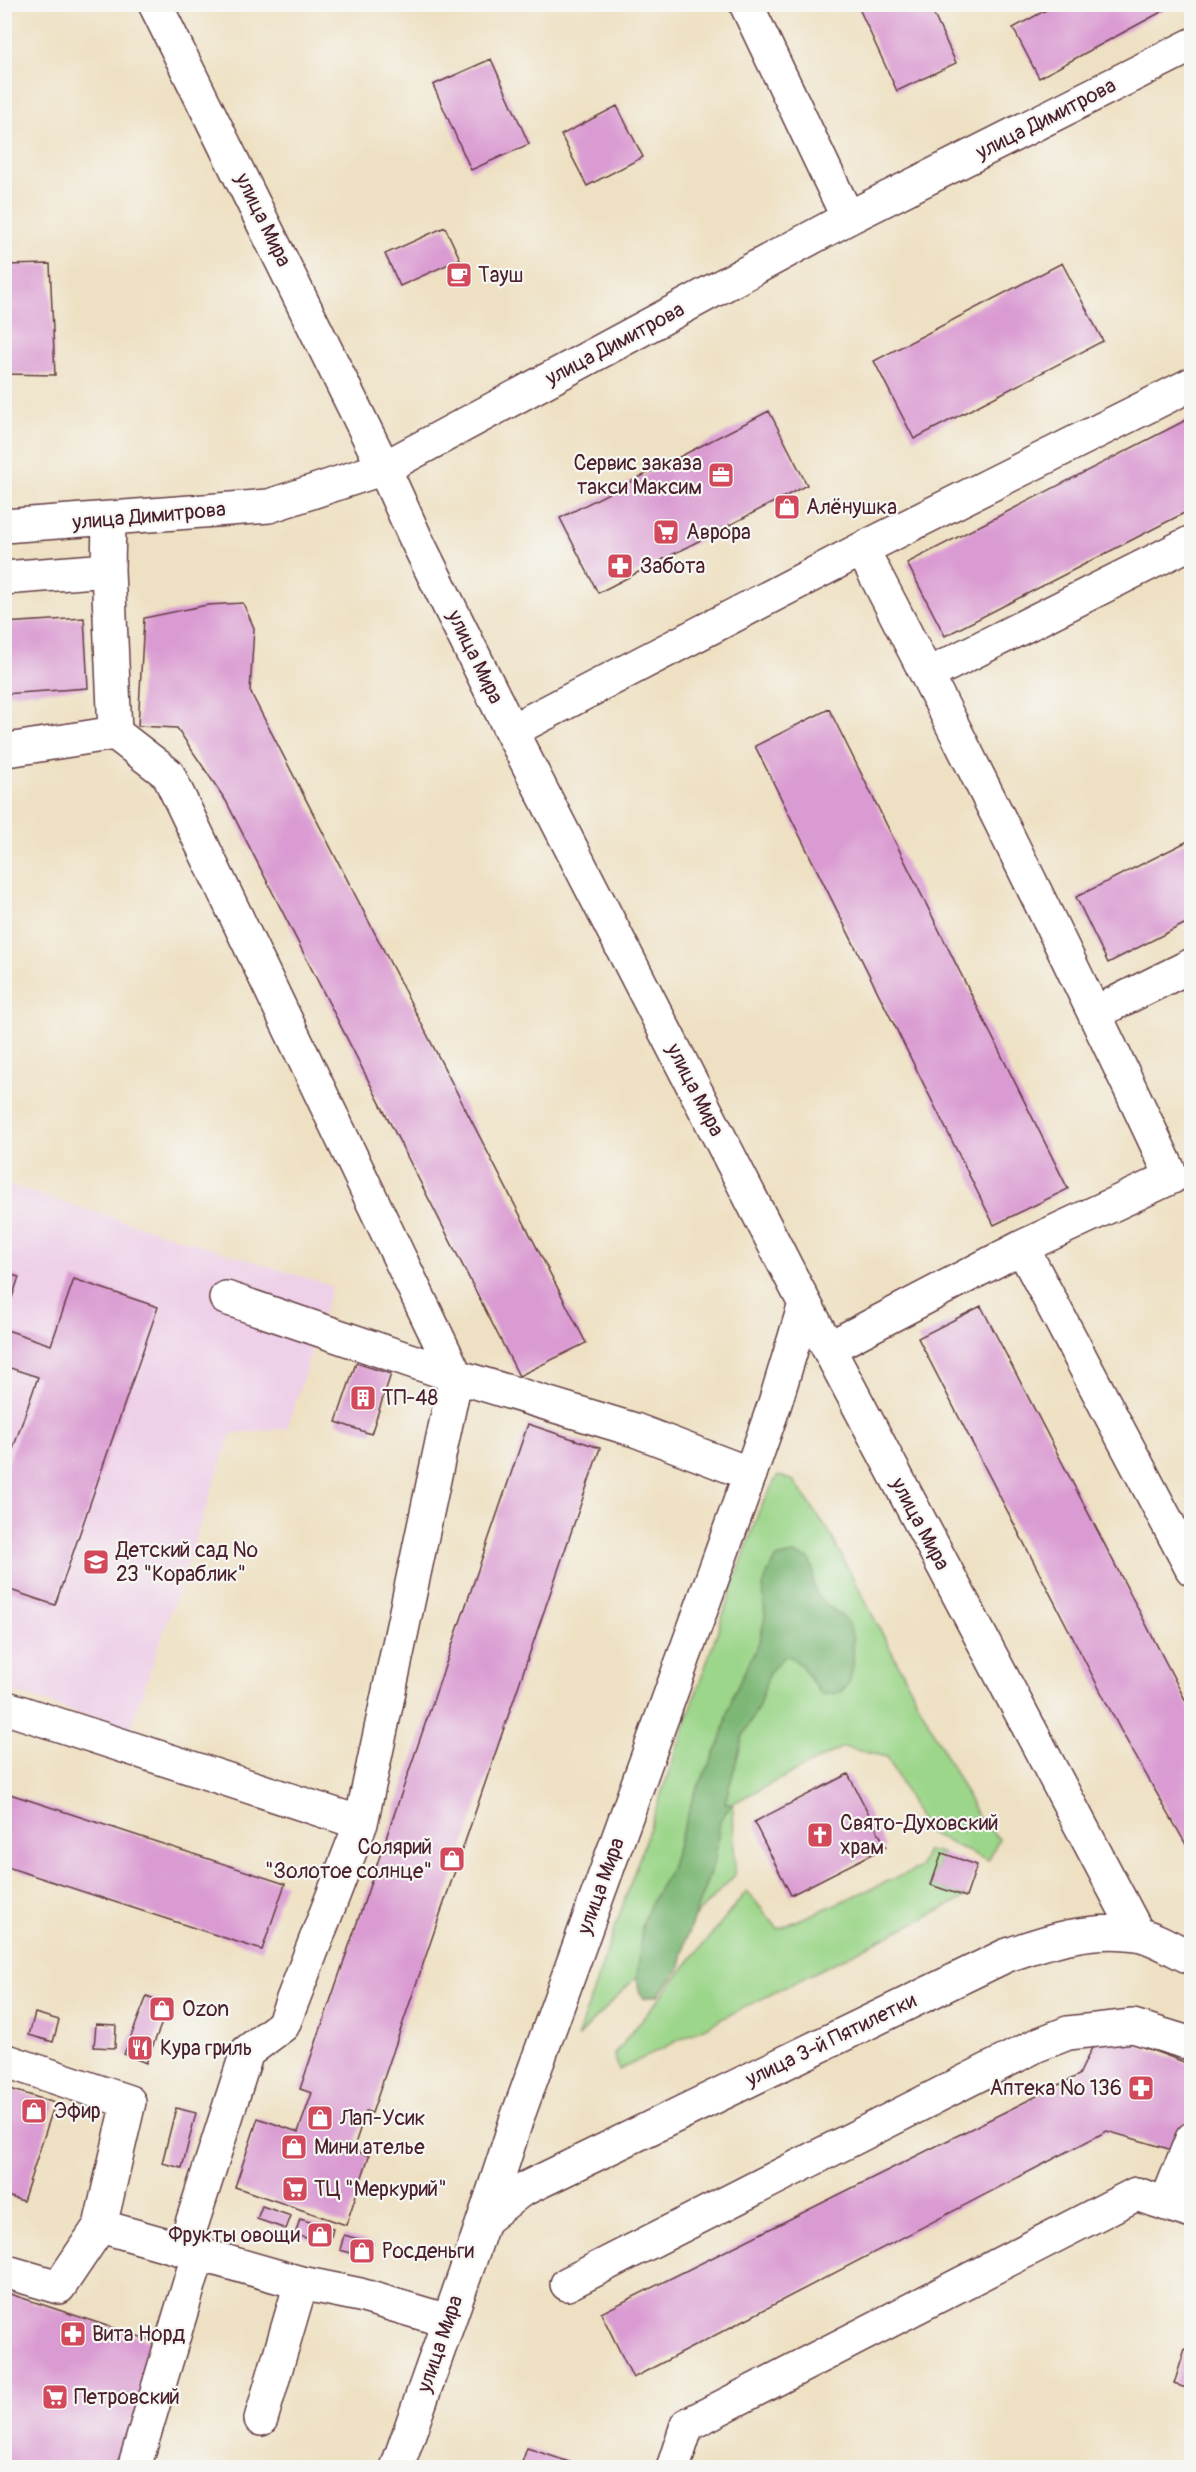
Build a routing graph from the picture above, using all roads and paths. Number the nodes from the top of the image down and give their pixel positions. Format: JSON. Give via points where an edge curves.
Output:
{"nodes":[{"id":1,"x":155,"y":4,"type":"edge"},
{"id":2,"x":746,"y":4,"type":"edge"},
{"id":3,"x":1191,"y":45,"type":"edge"},
{"id":4,"x":848,"y":219,"type":"junction"},
{"id":5,"x":1191,"y":384,"type":"edge"},
{"id":6,"x":384,"y":468,"type":"junction"},
{"id":7,"x":109,"y":520,"type":"junction"},
{"id":8,"x":4,"y":526,"type":"edge"},
{"id":9,"x":1191,"y":542,"type":"edge"},
{"id":10,"x":862,"y":549,"type":"junction"},
{"id":11,"x":108,"y":570,"type":"junction"},
{"id":12,"x":4,"y":578,"type":"edge"},
{"id":13,"x":927,"y":675,"type":"junction"},
{"id":14,"x":511,"y":731,"type":"junction"},
{"id":15,"x":116,"y":733,"type":"junction"},
{"id":16,"x":14,"y":749,"type":"dead end"},
{"id":17,"x":1191,"y":965,"type":"edge"},
{"id":18,"x":1095,"y":1013,"type":"junction"},
{"id":19,"x":1022,"y":1247,"type":"junction"},
{"id":20,"x":226,"y":1298,"type":"dead end"},
{"id":21,"x":805,"y":1304,"type":"junction"},
{"id":22,"x":828,"y":1348,"type":"junction"},
{"id":23,"x":456,"y":1376,"type":"junction"},
{"id":24,"x":750,"y":1474,"type":"junction"},
{"id":25,"x":1191,"y":1569,"type":"edge"},
{"id":26,"x":4,"y":1707,"type":"edge"},
{"id":27,"x":361,"y":1823,"type":"junction"},
{"id":28,"x":1138,"y":1934,"type":"junction"},
{"id":29,"x":1191,"y":1958,"type":"edge"},
{"id":30,"x":1191,"y":2044,"type":"edge"},
{"id":31,"x":4,"y":2060,"type":"edge"},
{"id":32,"x":1191,"y":2139,"type":"edge"},
{"id":33,"x":1179,"y":2208,"type":"edge"},
{"id":34,"x":486,"y":2218,"type":"junction"},
{"id":35,"x":100,"y":2226,"type":"junction"},
{"id":36,"x":192,"y":2250,"type":"junction"},
{"id":37,"x":4,"y":2271,"type":"edge"},
{"id":38,"x":301,"y":2283,"type":"junction"},
{"id":39,"x":567,"y":2284,"type":"dead end"},
{"id":40,"x":448,"y":2321,"type":"junction"},
{"id":41,"x":261,"y":2419,"type":"dead end"},
{"id":42,"x":134,"y":2468,"type":"edge"},
{"id":43,"x":397,"y":2468,"type":"edge"},
{"id":44,"x":673,"y":2468,"type":"edge"}],
"edges":[{"from":1,"to":6,"type":"main road","name":"улица Мира"},
{"from":2,"to":4,"type":"main road"},
{"from":3,"to":4,"type":"main road","name":"улица Димитрова"},
{"from":4,"to":6,"type":"main road","name":"улица Димитрова"},
{"from":5,"to":10,"type":"main road"},
{"from":6,"to":7,"type":"main road","name":"улица Димитрова","via":[[269,506]]},
{"from":6,"to":14,"type":"main road","name":"улица Мира"},
{"from":7,"to":8,"type":"main road","name":"улица Димитрова"},
{"from":7,"to":11,"type":"main road"},
{"from":9,"to":13,"type":"main road"},
{"from":10,"to":13,"type":"main road"},
{"from":10,"to":14,"type":"main road"},
{"from":11,"to":12,"type":"main road"},
{"from":11,"to":15,"type":"main road"},
{"from":13,"to":18,"type":"main road"},
{"from":14,"to":21,"type":"main road","name":"улица Мира"},
{"from":15,"to":16,"type":"main road"},
{"from":15,"to":23,"type":"main road","via":[[168,774]]},
{"from":17,"to":18,"type":"main road"},
{"from":18,"to":19,"type":"main road","via":[[1172,1177]]},
{"from":19,"to":22,"type":"main road"},
{"from":19,"to":25,"type":"main road"},
{"from":20,"to":23,"type":"main road"},
{"from":21,"to":22,"type":"main road","name":"улица Мира"},
{"from":21,"to":24,"type":"main road","name":"улица Мира"},
{"from":22,"to":28,"type":"main road","name":"улица Мира"},
{"from":23,"to":24,"type":"main road","via":[[635,1430]]},
{"from":23,"to":27,"type":"main road"},
{"from":24,"to":34,"type":"main road","name":"улица Мира","via":[[516,2121]]},
{"from":26,"to":27,"type":"main road"},
{"from":27,"to":36,"type":"main road","via":[[283,2025],[247,2052]]},
{"from":28,"to":29,"type":"main road","name":"улица 3-й Пятилетки"},
{"from":28,"to":34,"type":"main road","name":"улица 3-й Пятилетки","via":[[1086,1933],[1051,1939],[1005,1956],[550,2176],[520,2192]]},
{"from":30,"to":39,"type":"main road","via":[[1133,2026],[1068,2033],[1037,2045]]},
{"from":31,"to":35,"type":"main road","via":[[129,2102]]},
{"from":32,"to":33,"type":"main road"},
{"from":33,"to":44,"type":"main road","via":[[1136,2194],[687,2425]]},
{"from":34,"to":40,"type":"main road","name":"улица Мира"},
{"from":35,"to":36,"type":"main road"},
{"from":35,"to":37,"type":"main road","via":[[59,2287]]},
{"from":36,"to":38,"type":"main road"},
{"from":36,"to":42,"type":"main road"},
{"from":38,"to":40,"type":"main road","via":[[360,2295]]},
{"from":38,"to":41,"type":"main road"},
{"from":40,"to":43,"type":"main road","name":"улица Мира"}]}
